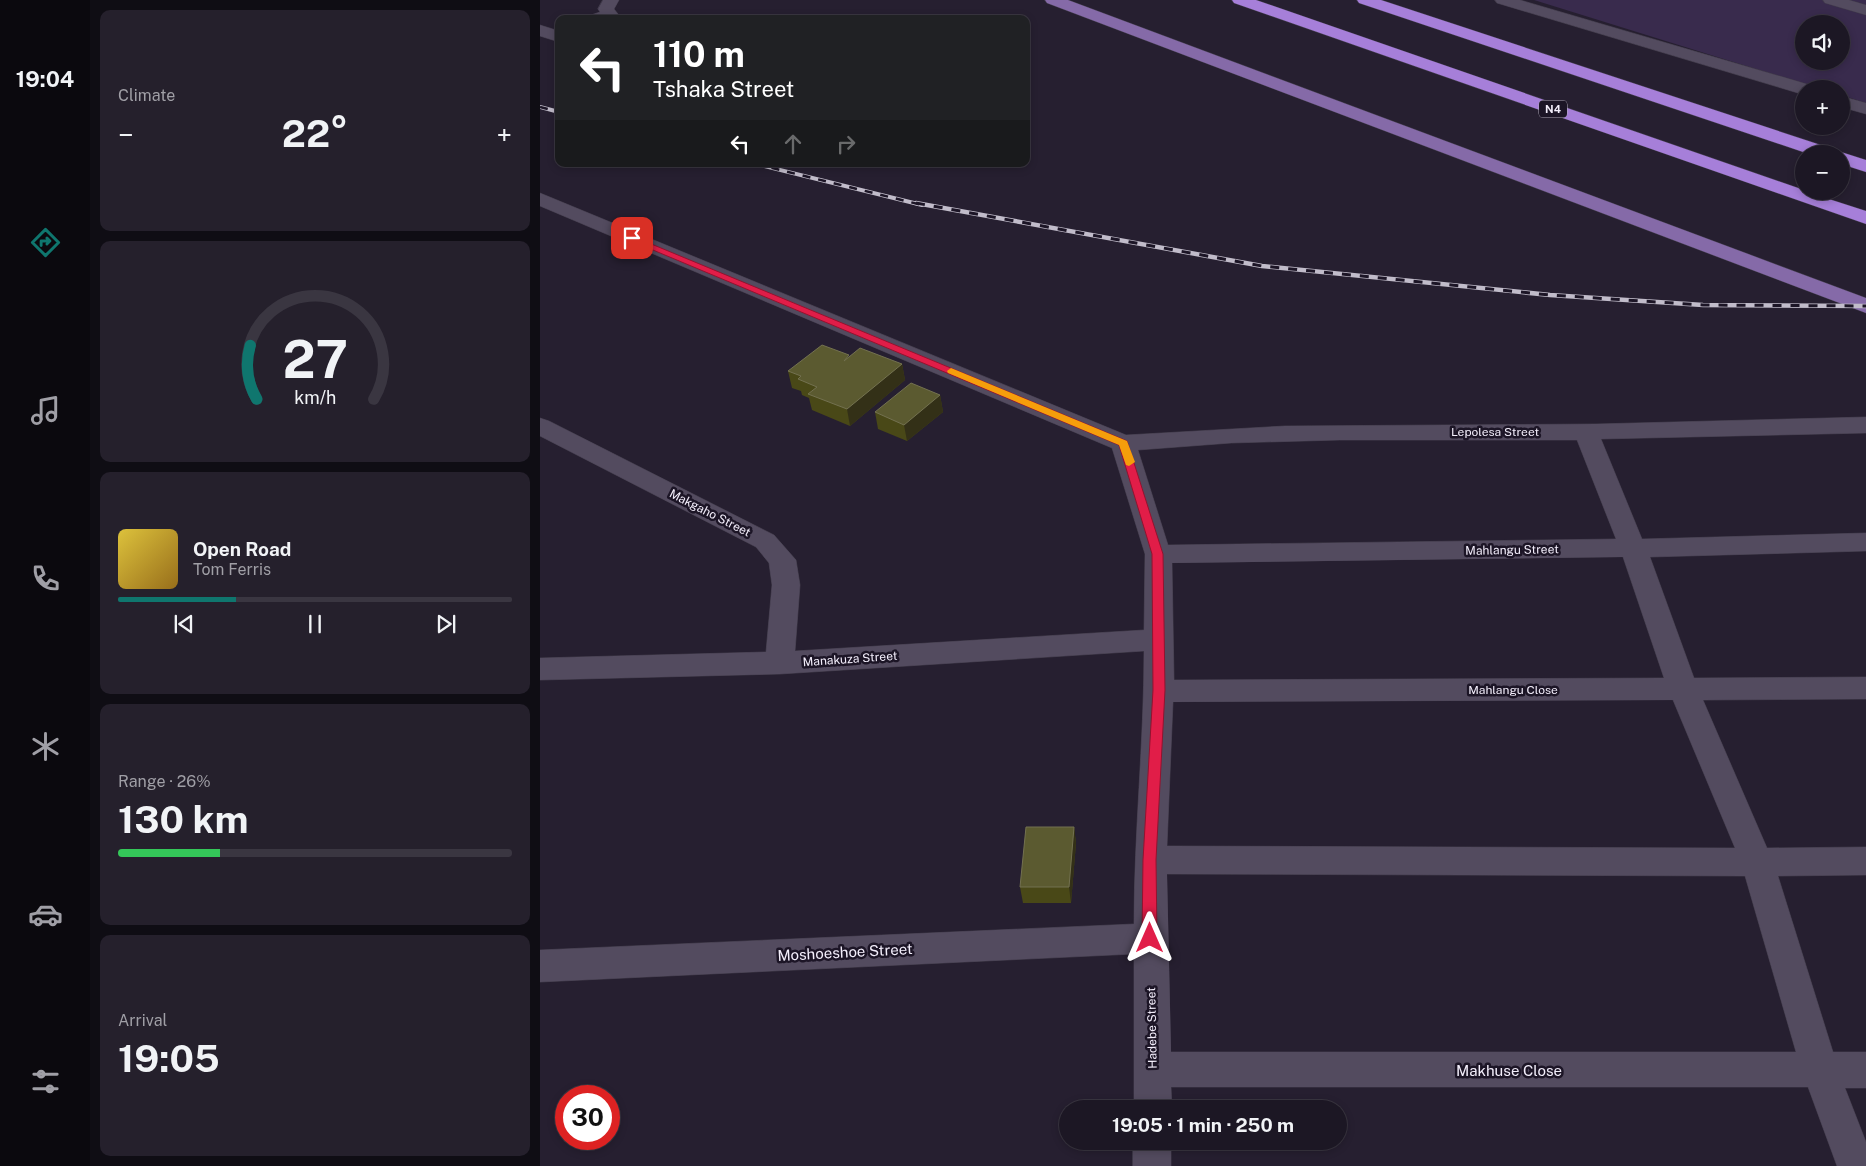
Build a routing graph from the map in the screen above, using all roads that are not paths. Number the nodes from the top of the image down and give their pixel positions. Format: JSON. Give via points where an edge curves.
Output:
{"nodes":[{"id":1,"x":611,"y":0,"type":"edge"},
{"id":2,"x":1053,"y":0,"type":"edge"},
{"id":3,"x":1240,"y":0,"type":"edge"},
{"id":4,"x":1365,"y":0,"type":"edge"},
{"id":5,"x":1503,"y":0,"type":"edge"},
{"id":6,"x":1831,"y":0,"type":"edge"},
{"id":7,"x":1866,"y":10,"type":"edge"},
{"id":8,"x":607,"y":15,"type":"edge"},
{"id":9,"x":1795,"y":86,"type":"edge"},
{"id":10,"x":1850,"y":104,"type":"edge"},
{"id":11,"x":1866,"y":109,"type":"edge"},
{"id":12,"x":1803,"y":145,"type":"edge"},
{"id":13,"x":1850,"y":161,"type":"edge"},
{"id":14,"x":1866,"y":166,"type":"edge"},
{"id":15,"x":540,"y":199,"type":"edge"},
{"id":16,"x":1866,"y":218,"type":"edge"},
{"id":17,"x":1866,"y":306,"type":"edge"},
{"id":18,"x":1866,"y":425,"type":"edge"},
{"id":19,"x":540,"y":426,"type":"edge"},
{"id":20,"x":1586,"y":432,"type":"junction"},
{"id":21,"x":1123,"y":443,"type":"junction"},
{"id":22,"x":1866,"y":542,"type":"edge"},
{"id":23,"x":1632,"y":548,"type":"junction"},
{"id":24,"x":1158,"y":554,"type":"junction"},
{"id":25,"x":1159,"y":640,"type":"junction"},
{"id":26,"x":780,"y":663,"type":"junction"},
{"id":27,"x":540,"y":669,"type":"edge"},
{"id":28,"x":1866,"y":688,"type":"edge"},
{"id":29,"x":1159,"y":690,"type":"junction"},
{"id":30,"x":1683,"y":690,"type":"junction"},
{"id":31,"x":1150,"y":860,"type":"junction"},
{"id":32,"x":1866,"y":861,"type":"edge"},
{"id":33,"x":1757,"y":862,"type":"junction"},
{"id":34,"x":1150,"y":938,"type":"junction"},
{"id":35,"x":540,"y":966,"type":"edge"},
{"id":36,"x":1153,"y":1069,"type":"junction"},
{"id":37,"x":1820,"y":1070,"type":"junction"},
{"id":38,"x":1866,"y":1070,"type":"edge"},
{"id":39,"x":1153,"y":1100,"type":"edge"},
{"id":40,"x":1152,"y":1150,"type":"edge"},
{"id":41,"x":1152,"y":1166,"type":"edge"},
{"id":42,"x":1856,"y":1166,"type":"edge"}],
"edges":[{"from":1,"to":8,"type":"street","via":[[606,9],[610,14]]},
{"from":2,"to":17,"type":"main road"},
{"from":3,"to":16,"type":"highway","number":"N4"},
{"from":4,"to":12,"type":"highway"},
{"from":5,"to":9,"type":"street"},
{"from":6,"to":7,"type":"street"},
{"from":10,"to":11,"type":"street"},
{"from":13,"to":14,"type":"highway"},
{"from":15,"to":21,"type":"street"},
{"from":18,"to":20,"type":"street","name":"Lepolesa Street"},
{"from":19,"to":26,"type":"street","name":"Makgaho Street","via":[[765,541],[782,560],[786,585]]},
{"from":20,"to":21,"type":"street","name":"Lepolesa Street","via":[[1321,432],[1185,437]]},
{"from":20,"to":23,"type":"street"},
{"from":21,"to":24,"type":"street","name":"Hadebe Street"},
{"from":22,"to":23,"type":"street","name":"Mahlangu Street"},
{"from":23,"to":24,"type":"street","name":"Mahlangu Street"},
{"from":23,"to":30,"type":"street"},
{"from":24,"to":25,"type":"street","name":"Hadebe Street"},
{"from":25,"to":26,"type":"street","name":"Manakuza Street"},
{"from":25,"to":29,"type":"street","name":"Hadebe Street"},
{"from":26,"to":27,"type":"street","name":"Manakuza Street"},
{"from":28,"to":30,"type":"street","name":"Mahlangu Close"},
{"from":29,"to":30,"type":"street","name":"Mahlangu Close"},
{"from":29,"to":31,"type":"street","name":"Hadebe Street"},
{"from":30,"to":33,"type":"street"},
{"from":31,"to":33,"type":"street"},
{"from":31,"to":34,"type":"street","name":"Hadebe Street"},
{"from":32,"to":33,"type":"street"},
{"from":33,"to":37,"type":"street"},
{"from":34,"to":35,"type":"street","name":"Moshoeshoe Street"},
{"from":34,"to":36,"type":"street","name":"Hadebe Street"},
{"from":36,"to":37,"type":"street","name":"Makhuse Close"},
{"from":36,"to":39,"type":"street","name":"Hadebe Street"},
{"from":37,"to":38,"type":"street","name":"Makhuse Close"},
{"from":37,"to":42,"type":"street"},
{"from":40,"to":41,"type":"street"}]}
